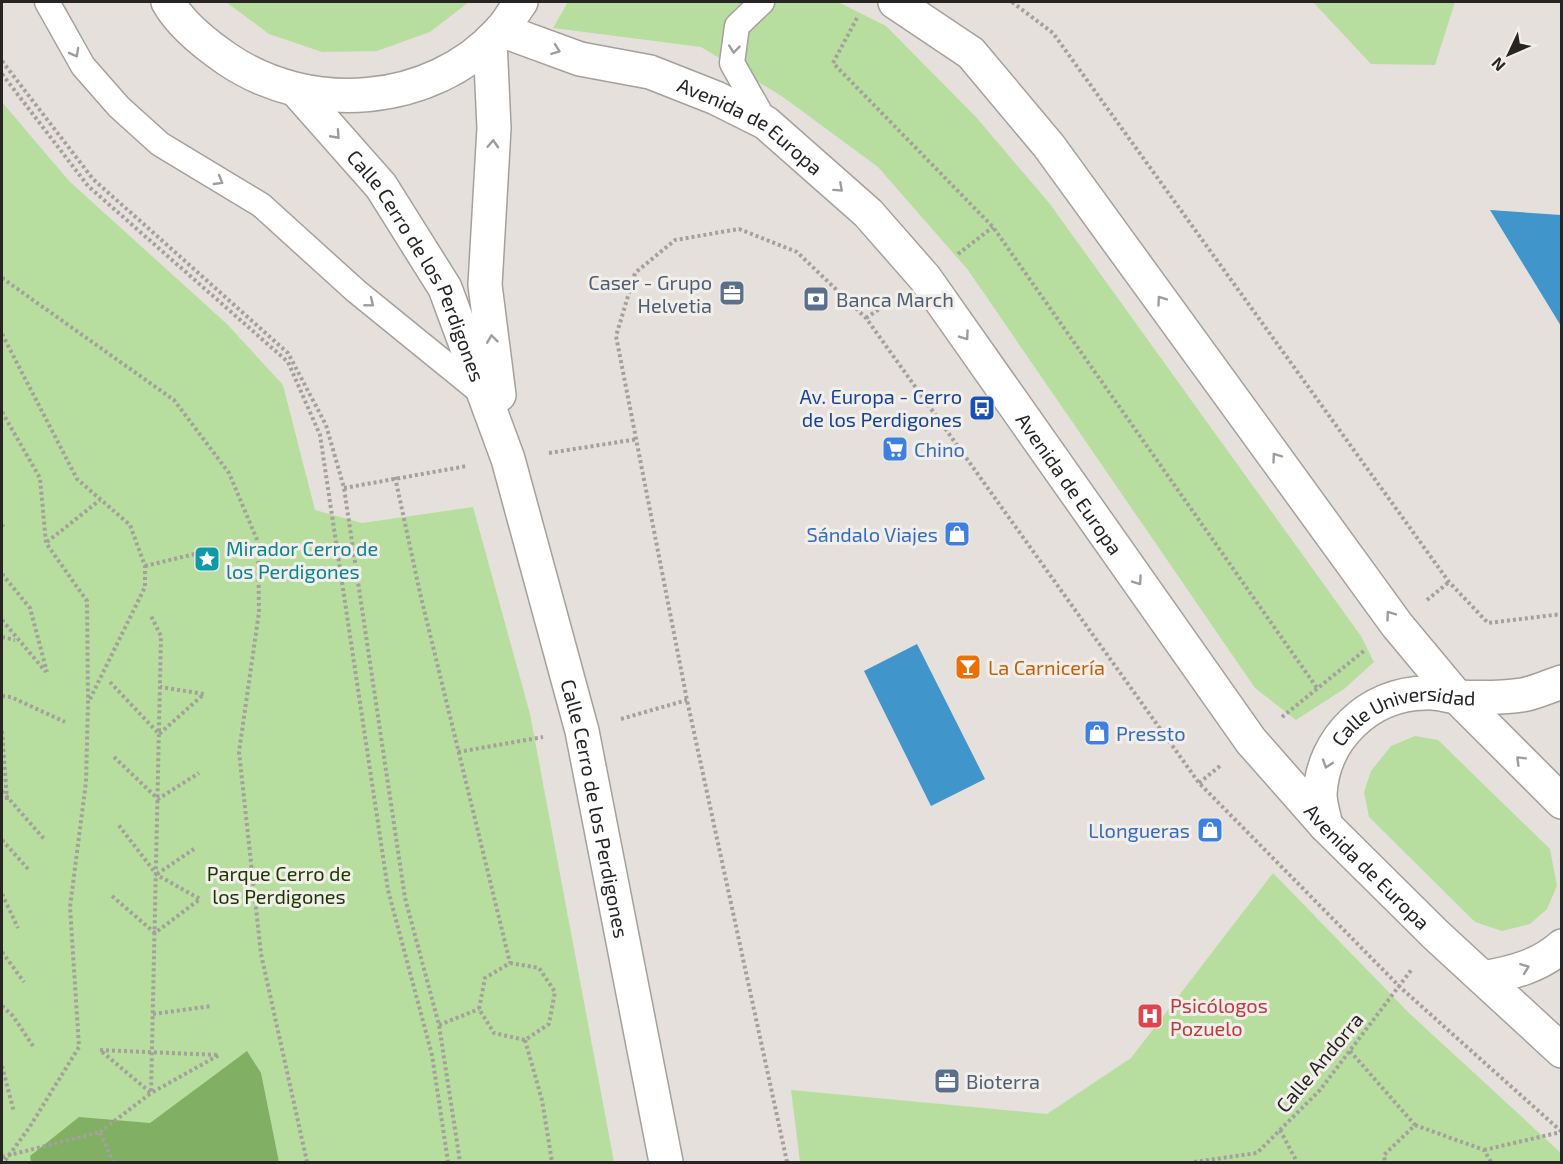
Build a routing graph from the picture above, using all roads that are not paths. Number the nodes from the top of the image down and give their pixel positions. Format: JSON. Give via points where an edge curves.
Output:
{"nodes":[{"id":1,"x":47,"y":2,"type":"edge"},
{"id":2,"x":168,"y":2,"type":"edge"},
{"id":3,"x":521,"y":2,"type":"edge"},
{"id":4,"x":762,"y":2,"type":"edge"},
{"id":5,"x":895,"y":2,"type":"edge"},
{"id":6,"x":496,"y":35,"type":"junction"},
{"id":7,"x":297,"y":92,"type":"junction"},
{"id":8,"x":766,"y":123,"type":"junction"},
{"id":9,"x":485,"y":396,"type":"junction"},
{"id":10,"x":508,"y":459,"type":"junction"},
{"id":11,"x":1562,"y":682,"type":"edge"},
{"id":12,"x":1457,"y":697,"type":"junction"},
{"id":13,"x":1562,"y":802,"type":"edge"},
{"id":14,"x":1326,"y":826,"type":"junction"},
{"id":15,"x":1562,"y":946,"type":"edge"},
{"id":16,"x":1483,"y":978,"type":"junction"},
{"id":17,"x":1561,"y":1051,"type":"edge"},
{"id":18,"x":666,"y":1162,"type":"edge"}],
"edges":[{"from":1,"to":9,"type":"lane","one_way":true,"via":[[83,66],[135,122],[160,144],[261,206],[356,291]]},
{"from":2,"to":7,"type":"street","via":[[205,44],[248,74]]},
{"from":3,"to":6,"type":"street"},
{"from":4,"to":8,"type":"lane","one_way":true,"via":[[737,26],[732,63]]},
{"from":12,"to":5,"type":"street","one_way":true,"via":[[1397,625],[1049,146],[971,53]]},
{"from":6,"to":7,"type":"street","via":[[448,71],[400,90],[349,97]]},
{"from":6,"to":8,"type":"street","name":"Avenida de Europa","one_way":true,"via":[[580,59],[651,72]]},
{"from":10,"to":6,"type":"street","name":"Calle Cerro de los Perdigones","one_way":true,"via":[[485,285]]},
{"from":7,"to":9,"type":"street","name":"Calle Cerro de los Perdigones","one_way":true,"via":[[381,186],[446,288]]},
{"from":8,"to":14,"type":"street","name":"Avenida de Europa","one_way":true,"via":[[868,213],[925,278],[1251,741]]},
{"from":9,"to":10,"type":"street","name":"Calle Cerro de los Perdigones"},
{"from":10,"to":18,"type":"street","name":"Calle Cerro de los Perdigones","via":[[582,731]]},
{"from":11,"to":12,"type":"street","name":"Calle Universidad","via":[[1523,695]]},
{"from":13,"to":12,"type":"street","one_way":true},
{"from":12,"to":14,"type":"street","name":"Calle Universidad","one_way":true,"via":[[1426,693],[1392,698],[1368,710],[1346,728],[1324,767],[1320,796]]},
{"from":14,"to":16,"type":"street","name":"Avenida de Europa"},
{"from":16,"to":15,"type":"street","one_way":true,"via":[[1525,968],[1550,957]]},
{"from":16,"to":17,"type":"street","name":"Avenida de Europa"}]}
